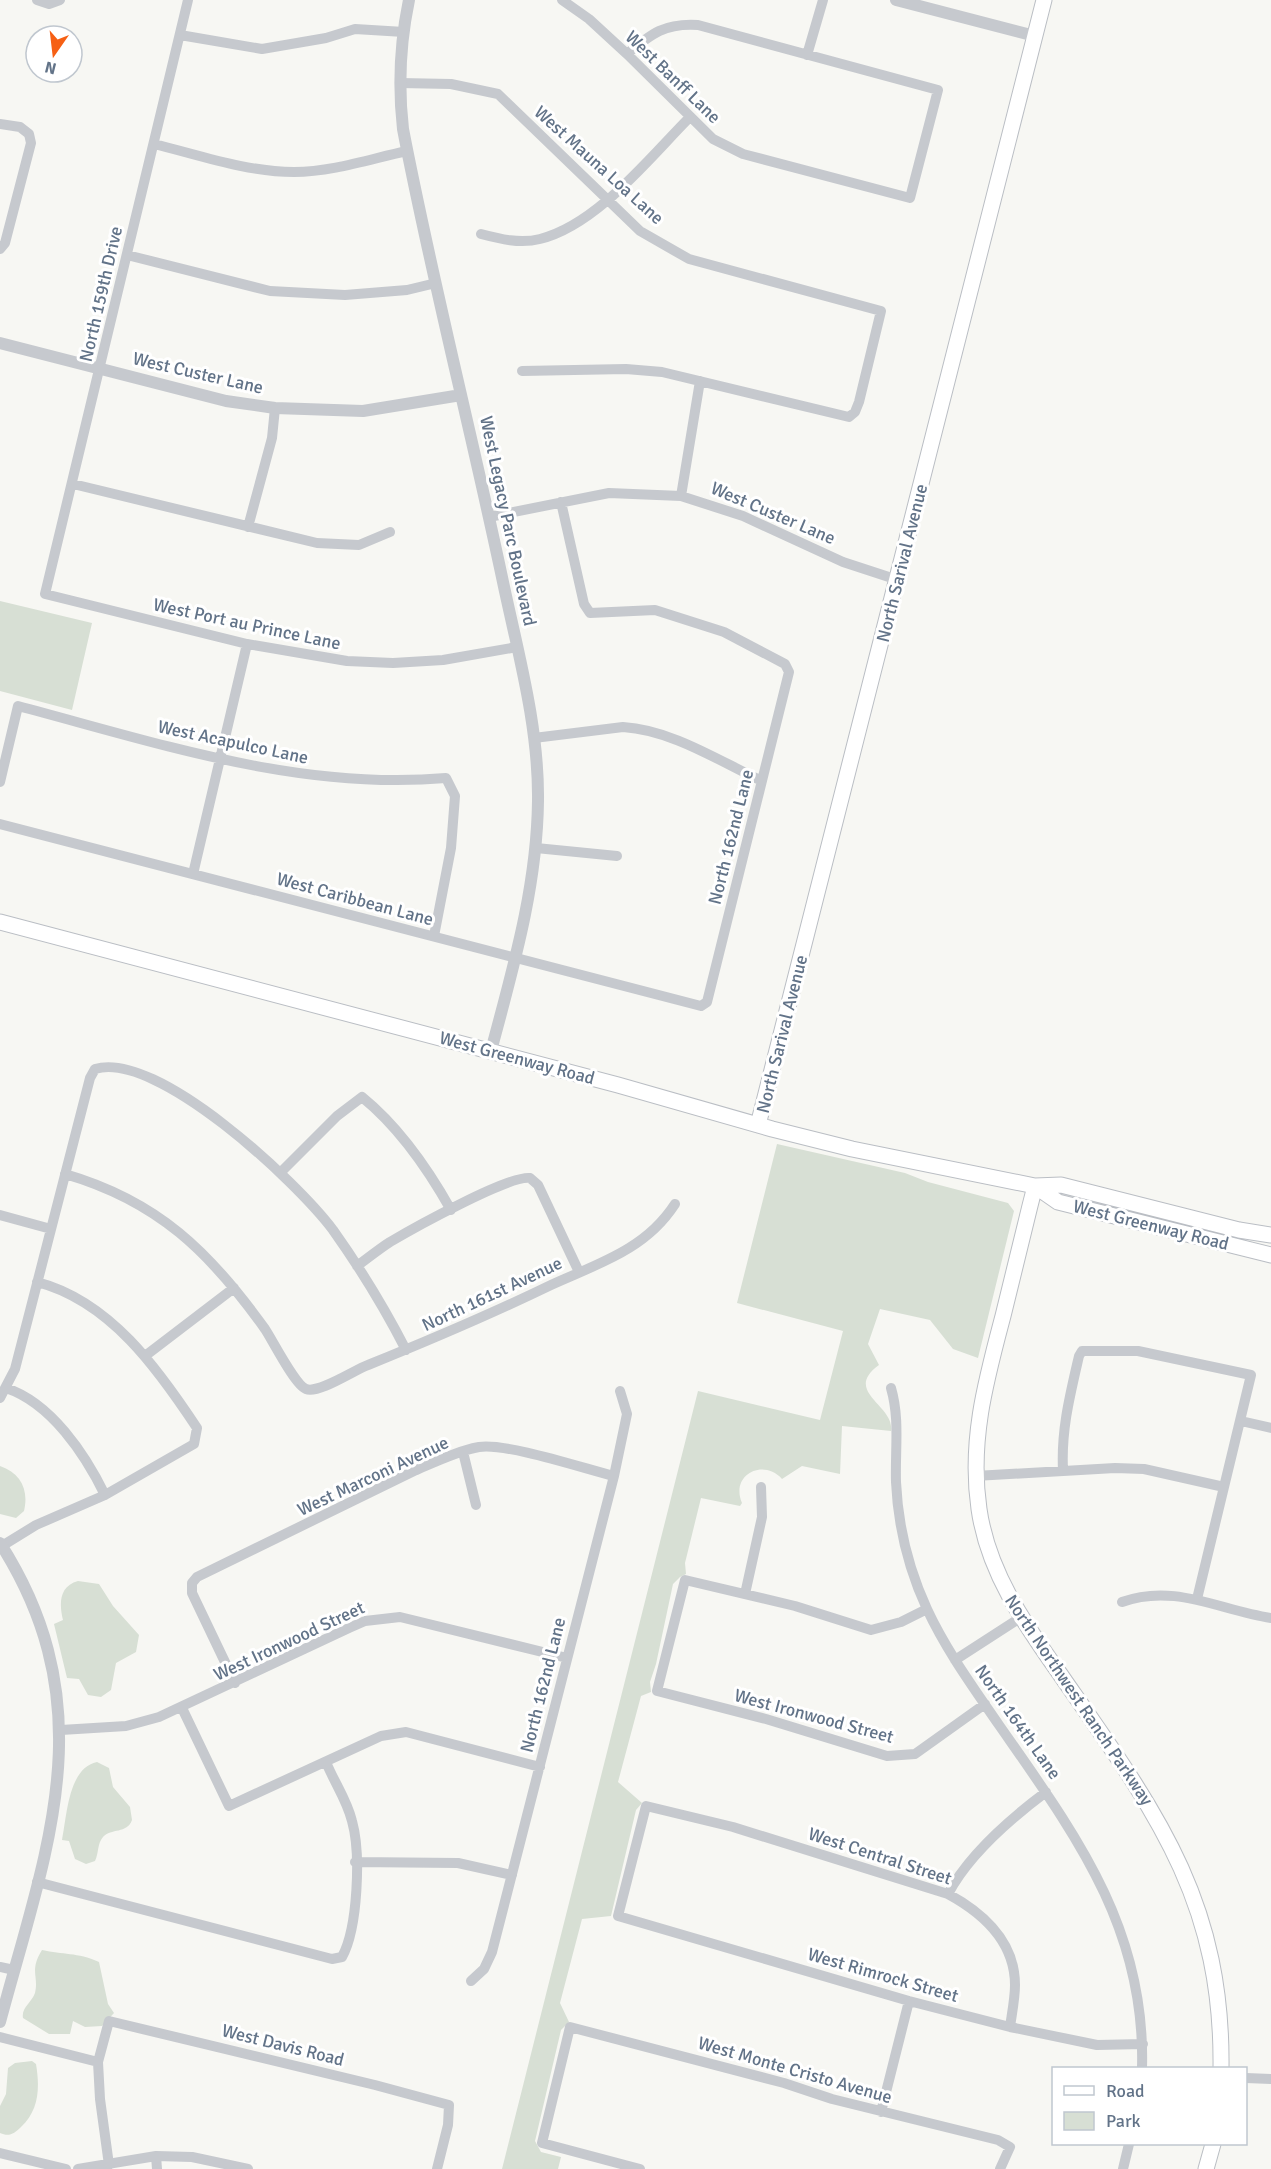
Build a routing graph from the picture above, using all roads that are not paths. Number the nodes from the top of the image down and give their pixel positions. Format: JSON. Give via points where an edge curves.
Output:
{"nodes":[{"id":1,"x":37,"y":0,"type":"edge"},
{"id":2,"x":188,"y":0,"type":"edge"},
{"id":3,"x":409,"y":0,"type":"edge"},
{"id":4,"x":562,"y":0,"type":"edge"},
{"id":5,"x":822,"y":0,"type":"edge"},
{"id":6,"x":896,"y":0,"type":"edge"},
{"id":7,"x":1044,"y":0,"type":"edge"},
{"id":8,"x":59,"y":1,"type":"edge"},
{"id":9,"x":404,"y":32,"type":"junction"},
{"id":10,"x":180,"y":35,"type":"junction"},
{"id":11,"x":1035,"y":36,"type":"junction"},
{"id":12,"x":627,"y":54,"type":"junction"},
{"id":13,"x":807,"y":55,"type":"junction"},
{"id":14,"x":400,"y":82,"type":"junction"},
{"id":15,"x":690,"y":117,"type":"junction"},
{"id":16,"x":0,"y":124,"type":"edge"},
{"id":17,"x":154,"y":144,"type":"junction"},
{"id":18,"x":407,"y":151,"type":"junction"},
{"id":19,"x":607,"y":200,"type":"junction"},
{"id":20,"x":481,"y":234,"type":"dead end"},
{"id":21,"x":0,"y":249,"type":"edge"},
{"id":22,"x":127,"y":255,"type":"junction"},
{"id":23,"x":436,"y":283,"type":"junction"},
{"id":24,"x":0,"y":343,"type":"edge"},
{"id":25,"x":100,"y":368,"type":"junction"},
{"id":26,"x":522,"y":371,"type":"dead end"},
{"id":27,"x":700,"y":381,"type":"junction"},
{"id":28,"x":461,"y":395,"type":"junction"},
{"id":29,"x":275,"y":408,"type":"junction"},
{"id":30,"x":73,"y":484,"type":"junction"},
{"id":31,"x":681,"y":496,"type":"junction"},
{"id":32,"x":561,"y":502,"type":"junction"},
{"id":33,"x":489,"y":517,"type":"junction"},
{"id":34,"x":248,"y":527,"type":"junction"},
{"id":35,"x":390,"y":532,"type":"dead end"},
{"id":36,"x":898,"y":580,"type":"junction"},
{"id":37,"x":45,"y":594,"type":"joint"},
{"id":38,"x":248,"y":644,"type":"junction"},
{"id":39,"x":517,"y":647,"type":"junction"},
{"id":40,"x":534,"y":738,"type":"junction"},
{"id":41,"x":219,"y":759,"type":"junction"},
{"id":42,"x":762,"y":781,"type":"junction"},
{"id":43,"x":0,"y":782,"type":"edge"},
{"id":44,"x":0,"y":824,"type":"edge"},
{"id":45,"x":536,"y":848,"type":"junction"},
{"id":46,"x":616,"y":856,"type":"dead end"},
{"id":47,"x":193,"y":874,"type":"junction"},
{"id":48,"x":0,"y":922,"type":"edge"},
{"id":49,"x":434,"y":936,"type":"junction"},
{"id":50,"x":516,"y":959,"type":"junction"},
{"id":51,"x":701,"y":1006,"type":"joint"},
{"id":52,"x":491,"y":1051,"type":"junction"},
{"id":53,"x":758,"y":1125,"type":"junction"},
{"id":54,"x":281,"y":1172,"type":"junction"},
{"id":55,"x":65,"y":1174,"type":"junction"},
{"id":56,"x":1035,"y":1185,"type":"junction"},
{"id":57,"x":675,"y":1204,"type":"dead end"},
{"id":58,"x":451,"y":1210,"type":"junction"},
{"id":59,"x":0,"y":1215,"type":"edge"},
{"id":60,"x":51,"y":1229,"type":"junction"},
{"id":61,"x":1271,"y":1235,"type":"edge"},
{"id":62,"x":1271,"y":1255,"type":"edge"},
{"id":63,"x":357,"y":1266,"type":"junction"},
{"id":64,"x":579,"y":1272,"type":"junction"},
{"id":65,"x":37,"y":1282,"type":"junction"},
{"id":66,"x":234,"y":1288,"type":"junction"},
{"id":67,"x":406,"y":1350,"type":"junction"},
{"id":68,"x":145,"y":1356,"type":"junction"},
{"id":69,"x":891,"y":1388,"type":"dead end"},
{"id":70,"x":620,"y":1391,"type":"dead end"},
{"id":71,"x":3,"y":1393,"type":"edge"},
{"id":72,"x":1241,"y":1421,"type":"junction"},
{"id":73,"x":1271,"y":1428,"type":"edge"},
{"id":74,"x":463,"y":1452,"type":"junction"},
{"id":75,"x":1064,"y":1470,"type":"junction"},
{"id":76,"x":614,"y":1476,"type":"junction"},
{"id":77,"x":975,"y":1476,"type":"junction"},
{"id":78,"x":761,"y":1487,"type":"dead end"},
{"id":79,"x":1224,"y":1487,"type":"junction"},
{"id":80,"x":105,"y":1495,"type":"junction"},
{"id":81,"x":476,"y":1505,"type":"dead end"},
{"id":82,"x":1,"y":1544,"type":"edge"},
{"id":83,"x":745,"y":1594,"type":"junction"},
{"id":84,"x":1197,"y":1599,"type":"junction"},
{"id":85,"x":1122,"y":1602,"type":"dead end"},
{"id":86,"x":927,"y":1609,"type":"junction"},
{"id":87,"x":1020,"y":1618,"type":"junction"},
{"id":88,"x":1271,"y":1618,"type":"edge"},
{"id":89,"x":567,"y":1658,"type":"junction"},
{"id":90,"x":955,"y":1660,"type":"junction"},
{"id":91,"x":235,"y":1683,"type":"junction"},
{"id":92,"x":985,"y":1704,"type":"junction"},
{"id":93,"x":182,"y":1708,"type":"junction"},
{"id":94,"x":61,"y":1730,"type":"junction"},
{"id":95,"x":326,"y":1762,"type":"junction"},
{"id":96,"x":540,"y":1767,"type":"junction"},
{"id":97,"x":1046,"y":1792,"type":"junction"},
{"id":98,"x":355,"y":1862,"type":"junction"},
{"id":99,"x":512,"y":1875,"type":"junction"},
{"id":100,"x":37,"y":1882,"type":"junction"},
{"id":101,"x":948,"y":1894,"type":"junction"},
{"id":102,"x":618,"y":1916,"type":"joint"},
{"id":103,"x":0,"y":1967,"type":"edge"},
{"id":104,"x":14,"y":1970,"type":"junction"},
{"id":105,"x":471,"y":1981,"type":"dead end"},
{"id":106,"x":909,"y":2001,"type":"junction"},
{"id":107,"x":0,"y":2022,"type":"edge"},
{"id":108,"x":1010,"y":2027,"type":"junction"},
{"id":109,"x":0,"y":2037,"type":"edge"},
{"id":110,"x":1143,"y":2044,"type":"junction"},
{"id":111,"x":98,"y":2062,"type":"junction"},
{"id":112,"x":1142,"y":2067,"type":"edge"},
{"id":113,"x":1221,"y":2067,"type":"edge"},
{"id":114,"x":1247,"y":2078,"type":"edge"},
{"id":115,"x":1271,"y":2079,"type":"edge"},
{"id":116,"x":881,"y":2112,"type":"junction"},
{"id":117,"x":1130,"y":2145,"type":"edge"},
{"id":118,"x":1213,"y":2145,"type":"edge"},
{"id":119,"x":0,"y":2153,"type":"edge"},
{"id":120,"x":156,"y":2156,"type":"junction"},
{"id":121,"x":109,"y":2165,"type":"junction"},
{"id":122,"x":619,"y":2166,"type":"edge"},
{"id":123,"x":52,"y":2168,"type":"edge"},
{"id":124,"x":66,"y":2169,"type":"edge"},
{"id":125,"x":78,"y":2169,"type":"edge"},
{"id":126,"x":157,"y":2169,"type":"edge"},
{"id":127,"x":248,"y":2169,"type":"edge"},
{"id":128,"x":437,"y":2169,"type":"edge"},
{"id":129,"x":640,"y":2169,"type":"edge"},
{"id":130,"x":1000,"y":2169,"type":"edge"},
{"id":131,"x":1123,"y":2169,"type":"edge"},
{"id":132,"x":1206,"y":2169,"type":"edge"}],
"edges":[{"from":1,"to":8,"type":"street","via":[[49,4]]},
{"from":2,"to":10,"type":"street","name":"North 159th Drive"},
{"from":3,"to":9,"type":"street","name":"West Legacy Parc Boulevard"},
{"from":4,"to":12,"type":"street","name":"West Banff Lane"},
{"from":5,"to":13,"type":"street"},
{"from":6,"to":11,"type":"street"},
{"from":7,"to":11,"type":"main road","name":"North Sarival Avenue"},
{"from":9,"to":10,"type":"street","via":[[355,29],[261,49]]},
{"from":9,"to":14,"type":"street","name":"West Legacy Parc Boulevard"},
{"from":10,"to":17,"type":"street","name":"North 159th Drive"},
{"from":11,"to":36,"type":"main road","name":"North Sarival Avenue"},
{"from":12,"to":13,"type":"street","via":[[652,33],[677,24],[698,25]]},
{"from":12,"to":15,"type":"street","name":"West Banff Lane"},
{"from":13,"to":15,"type":"street","name":"West Banff Lane","via":[[938,90],[910,198],[743,154],[713,139]]},
{"from":14,"to":18,"type":"street","name":"West Legacy Parc Boulevard"},
{"from":14,"to":19,"type":"street","name":"West Mauna Loa Lane","via":[[451,84],[498,94]]},
{"from":15,"to":19,"type":"street"},
{"from":16,"to":21,"type":"street","via":[[20,127],[29,134],[31,143],[5,243]]},
{"from":17,"to":18,"type":"street","via":[[272,171],[295,172]]},
{"from":17,"to":22,"type":"street","name":"North 159th Drive"},
{"from":18,"to":23,"type":"street","name":"West Legacy Parc Boulevard"},
{"from":19,"to":20,"type":"street","via":[[572,226],[540,239],[512,241]]},
{"from":19,"to":27,"type":"street","name":"West Mauna Loa Lane","via":[[640,231],[689,259],[881,311],[859,402],[849,417]]},
{"from":22,"to":23,"type":"street","via":[[270,291],[345,295],[407,290]]},
{"from":22,"to":25,"type":"street","name":"North 159th Drive"},
{"from":23,"to":28,"type":"street","name":"West Legacy Parc Boulevard"},
{"from":24,"to":25,"type":"street","name":"West Custer Lane"},
{"from":25,"to":29,"type":"street","name":"West Custer Lane","via":[[226,401]]},
{"from":25,"to":30,"type":"street","name":"North 159th Drive"},
{"from":26,"to":27,"type":"street","via":[[626,369]]},
{"from":27,"to":31,"type":"street"},
{"from":28,"to":29,"type":"street","name":"West Custer Lane","via":[[363,411]]},
{"from":28,"to":33,"type":"street","name":"West Legacy Parc Boulevard"},
{"from":29,"to":34,"type":"street","via":[[272,438]]},
{"from":30,"to":34,"type":"street"},
{"from":30,"to":37,"type":"street","name":"North 159th Drive"},
{"from":31,"to":32,"type":"street","name":"West Custer Lane","via":[[609,493]]},
{"from":31,"to":36,"type":"street","name":"West Custer Lane","via":[[735,513],[843,562]]},
{"from":32,"to":33,"type":"street","name":"West Custer Lane"},
{"from":32,"to":42,"type":"street","name":"North 162nd Lane","via":[[584,604],[590,613],[655,610],[724,632],[785,664],[789,672]]},
{"from":33,"to":39,"type":"street","name":"West Legacy Parc Boulevard"},
{"from":34,"to":35,"type":"street","via":[[317,543],[359,545]]},
{"from":36,"to":53,"type":"main road","name":"North Sarival Avenue"},
{"from":37,"to":38,"type":"street","name":"West Port au Prince Lane"},
{"from":38,"to":39,"type":"street","name":"West Port au Prince Lane","via":[[316,657],[393,663],[443,660]]},
{"from":38,"to":41,"type":"street"},
{"from":39,"to":40,"type":"street","name":"West Legacy Parc Boulevard"},
{"from":40,"to":42,"type":"street","via":[[638,728],[665,736]]},
{"from":40,"to":45,"type":"street","name":"West Legacy Parc Boulevard","via":[[539,799]]},
{"from":41,"to":43,"type":"street","name":"West Acapulco Lane","via":[[18,706]]},
{"from":41,"to":47,"type":"street"},
{"from":41,"to":49,"type":"street","name":"West Acapulco Lane","via":[[318,776],[411,781],[446,778],[455,796],[451,848]]},
{"from":42,"to":51,"type":"street","name":"North 162nd Lane","via":[[707,1002]]},
{"from":44,"to":47,"type":"street","name":"West Caribbean Lane"},
{"from":45,"to":46,"type":"street"},
{"from":45,"to":50,"type":"street","name":"West Legacy Parc Boulevard"},
{"from":47,"to":49,"type":"street","name":"West Caribbean Lane"},
{"from":48,"to":52,"type":"main road","name":"West Greenway Road"},
{"from":49,"to":50,"type":"street","name":"West Caribbean Lane"},
{"from":50,"to":51,"type":"street","name":"West Caribbean Lane"},
{"from":50,"to":52,"type":"street","name":"West Legacy Parc Boulevard"},
{"from":52,"to":53,"type":"main road","name":"West Greenway Road"},
{"from":53,"to":56,"type":"main road","name":"West Greenway Road","via":[[852,1149]]},
{"from":54,"to":55,"type":"street","via":[[184,1095],[142,1075],[105,1066],[95,1069],[90,1078]]},
{"from":54,"to":58,"type":"street","via":[[337,1116],[362,1097],[423,1165]]},
{"from":54,"to":63,"type":"street","via":[[332,1229]]},
{"from":55,"to":60,"type":"street"},
{"from":55,"to":66,"type":"street","via":[[132,1200],[175,1228],[207,1256]]},
{"from":56,"to":61,"type":"main road","name":"West Greenway Road","via":[[1061,1185]]},
{"from":56,"to":62,"type":"main road","name":"West Greenway Road","via":[[1058,1202]]},
{"from":56,"to":77,"type":"main road","name":"North Northwest Ranch Parkway","via":[[984,1389],[975,1446]]},
{"from":57,"to":64,"type":"street","name":"North 161st Avenue","via":[[634,1245]]},
{"from":58,"to":63,"type":"street","via":[[389,1242]]},
{"from":58,"to":64,"type":"street","via":[[531,1173]]},
{"from":59,"to":60,"type":"street"},
{"from":60,"to":65,"type":"street"},
{"from":63,"to":67,"type":"street"},
{"from":64,"to":67,"type":"street","name":"North 161st Avenue"},
{"from":65,"to":68,"type":"street","via":[[106,1318]]},
{"from":65,"to":71,"type":"street","via":[[15,1369]]},
{"from":66,"to":67,"type":"street","name":"North 161st Avenue","via":[[298,1383],[309,1390]]},
{"from":66,"to":68,"type":"street"},
{"from":68,"to":80,"type":"street","via":[[197,1428],[194,1443]]},
{"from":69,"to":86,"type":"street","name":"North 164th Lane","via":[[896,1405],[896,1482],[901,1524],[910,1566]]},
{"from":70,"to":76,"type":"street","name":"North 162nd Lane","via":[[627,1414]]},
{"from":71,"to":80,"type":"street","via":[[21,1393],[48,1415],[91,1466]]},
{"from":72,"to":73,"type":"street"},
{"from":72,"to":75,"type":"street","via":[[1251,1375],[1138,1351],[1082,1351],[1065,1419]]},
{"from":72,"to":79,"type":"street"},
{"from":74,"to":76,"type":"street","name":"West Marconi Avenue","via":[[500,1447]]},
{"from":74,"to":81,"type":"street"},
{"from":74,"to":91,"type":"street","name":"West Marconi Avenue","via":[[368,1493],[197,1577],[192,1593]]},
{"from":75,"to":77,"type":"street"},
{"from":75,"to":79,"type":"street","via":[[1144,1469]]},
{"from":76,"to":89,"type":"street","name":"North 162nd Lane"},
{"from":77,"to":87,"type":"main road","name":"North Northwest Ranch Parkway","via":[[992,1558]]},
{"from":78,"to":83,"type":"street","via":[[762,1517]]},
{"from":79,"to":84,"type":"street"},
{"from":80,"to":82,"type":"street"},
{"from":82,"to":94,"type":"street","via":[[30,1597],[46,1641]]},
{"from":83,"to":86,"type":"street","via":[[871,1630],[901,1622]]},
{"from":83,"to":92,"type":"street","name":"West Ironwood Street","via":[[685,1580],[657,1691],[887,1756],[915,1754]]},
{"from":84,"to":85,"type":"street","via":[[1142,1594]]},
{"from":84,"to":88,"type":"street"},
{"from":86,"to":90,"type":"street","name":"North 164th Lane"},
{"from":87,"to":90,"type":"street"},
{"from":87,"to":113,"type":"main road","name":"North Northwest Ranch Parkway","via":[[1147,1802],[1190,1883],[1214,1968],[1220,2010]]},
{"from":89,"to":91,"type":"street","name":"West Ironwood Street","via":[[400,1617],[381,1617],[349,1628]]},
{"from":89,"to":96,"type":"street","name":"North 162nd Lane"},
{"from":90,"to":92,"type":"street","name":"North 164th Lane"},
{"from":91,"to":93,"type":"street","name":"West Ironwood Street"},
{"from":92,"to":97,"type":"street","name":"North 164th Lane"},
{"from":93,"to":94,"type":"street","name":"West Ironwood Street","via":[[126,1726]]},
{"from":93,"to":95,"type":"street","via":[[229,1806]]},
{"from":94,"to":100,"type":"street","via":[[56,1802]]},
{"from":95,"to":96,"type":"street","via":[[381,1736],[406,1732]]},
{"from":95,"to":98,"type":"street","via":[[353,1822]]},
{"from":96,"to":99,"type":"street","name":"North 162nd Lane"},
{"from":97,"to":101,"type":"street","via":[[1020,1811],[984,1848]]},
{"from":97,"to":110,"type":"street","name":"North 164th Lane","via":[[1090,1862],[1117,1916],[1133,1970]]},
{"from":98,"to":99,"type":"street","via":[[458,1863]]},
{"from":98,"to":100,"type":"street","via":[[355,1913],[348,1947],[342,1957],[332,1959]]},
{"from":99,"to":105,"type":"street","name":"North 162nd Lane","via":[[489,1960]]},
{"from":100,"to":104,"type":"street"},
{"from":101,"to":102,"type":"street","name":"West Central Street","via":[[733,1827],[646,1806]]},
{"from":101,"to":108,"type":"street","name":"West Central Street","via":[[975,1909],[1003,1942],[1015,1983]]},
{"from":102,"to":106,"type":"street","name":"West Rimrock Street"},
{"from":103,"to":104,"type":"street"},
{"from":104,"to":107,"type":"street"},
{"from":106,"to":108,"type":"street","name":"West Rimrock Street"},
{"from":106,"to":116,"type":"street"},
{"from":108,"to":110,"type":"street","name":"West Rimrock Street","via":[[1097,2046]]},
{"from":109,"to":111,"type":"street"},
{"from":110,"to":112,"type":"street","name":"North 164th Lane"},
{"from":111,"to":121,"type":"street"},
{"from":111,"to":128,"type":"street","name":"West Davis Road","via":[[109,2021],[449,2105]]},
{"from":114,"to":115,"type":"street"},
{"from":116,"to":122,"type":"street","name":"West Monte Cristo Avenue","via":[[570,2027],[542,2143]]},
{"from":116,"to":130,"type":"street","name":"West Monte Cristo Avenue","via":[[998,2140],[1010,2147]]},
{"from":117,"to":131,"type":"street"},
{"from":118,"to":132,"type":"main road"},
{"from":119,"to":123,"type":"street"},
{"from":120,"to":121,"type":"street"},
{"from":120,"to":126,"type":"street"},
{"from":120,"to":127,"type":"street","via":[[192,2157]]},
{"from":121,"to":125,"type":"street"},
{"from":122,"to":129,"type":"street"},
{"from":123,"to":124,"type":"street"}]}
